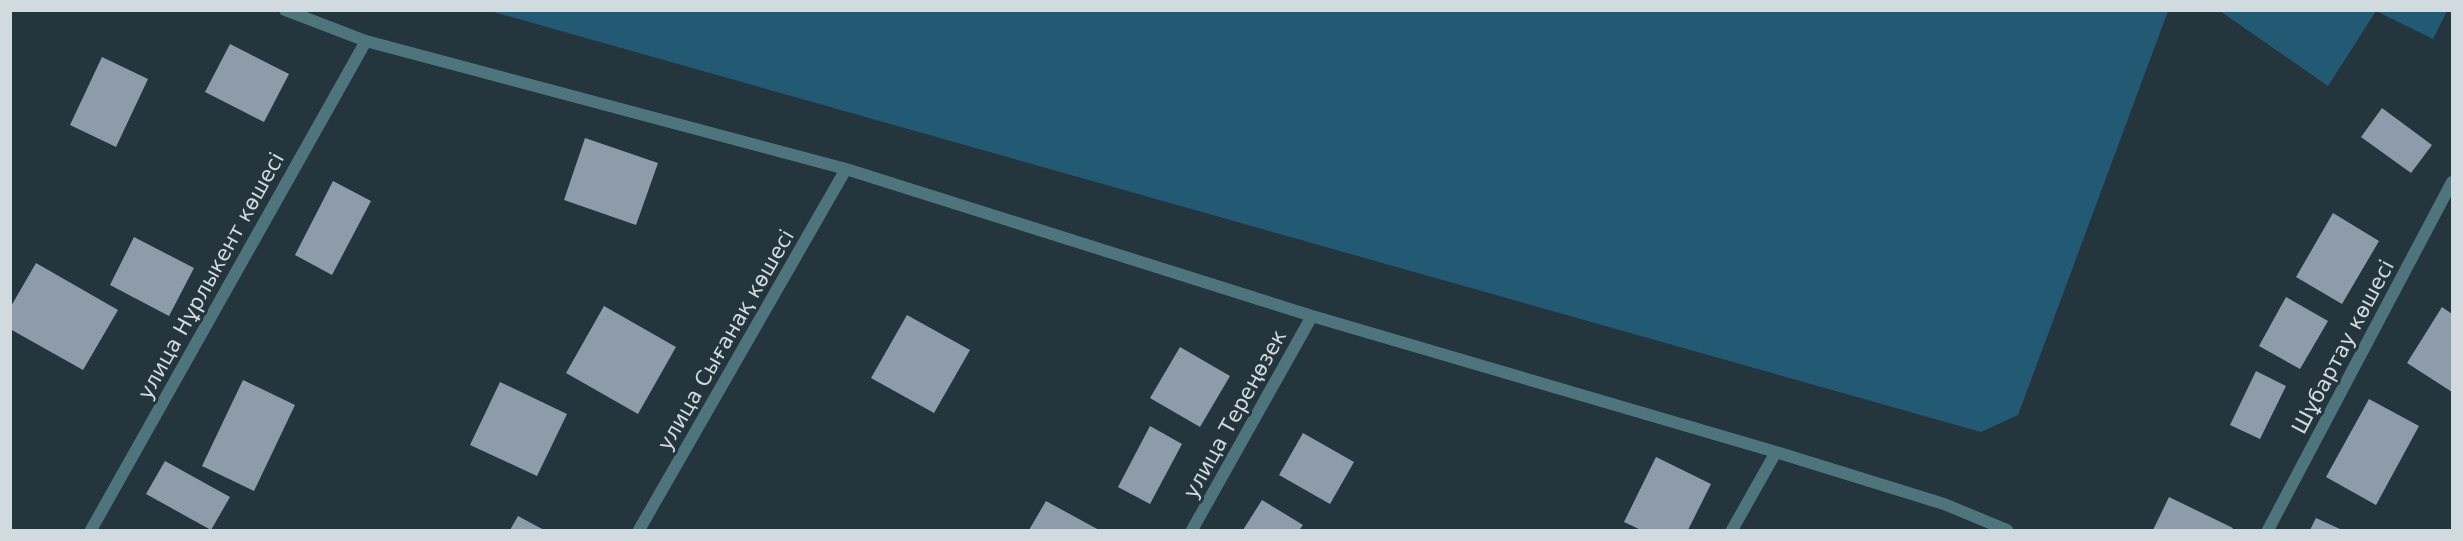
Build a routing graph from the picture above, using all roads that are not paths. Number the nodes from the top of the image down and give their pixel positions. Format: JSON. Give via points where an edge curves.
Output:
{"nodes":[{"id":1,"x":285,"y":10,"type":"edge"},
{"id":2,"x":366,"y":41,"type":"junction"},
{"id":3,"x":846,"y":169,"type":"junction"},
{"id":4,"x":2452,"y":182,"type":"edge"},
{"id":5,"x":1312,"y":316,"type":"junction"},
{"id":6,"x":1776,"y":452,"type":"junction"},
{"id":7,"x":91,"y":531,"type":"edge"},
{"id":8,"x":639,"y":531,"type":"edge"},
{"id":9,"x":1192,"y":531,"type":"edge"},
{"id":10,"x":1732,"y":531,"type":"edge"},
{"id":11,"x":2007,"y":531,"type":"edge"},
{"id":12,"x":2268,"y":531,"type":"edge"}],
"edges":[{"from":1,"to":2,"type":"street"},
{"from":2,"to":3,"type":"street"},
{"from":2,"to":7,"type":"street","name":"улица Нұрлыкент көшесі"},
{"from":3,"to":5,"type":"street"},
{"from":3,"to":8,"type":"street","name":"улица Сығанақ көшесі"},
{"from":4,"to":12,"type":"street","name":"Шұбартау көшесі"},
{"from":5,"to":6,"type":"street"},
{"from":5,"to":9,"type":"street","name":"улица Тереңөзек"},
{"from":6,"to":10,"type":"street"},
{"from":6,"to":11,"type":"street","via":[[1944,504]]}]}
